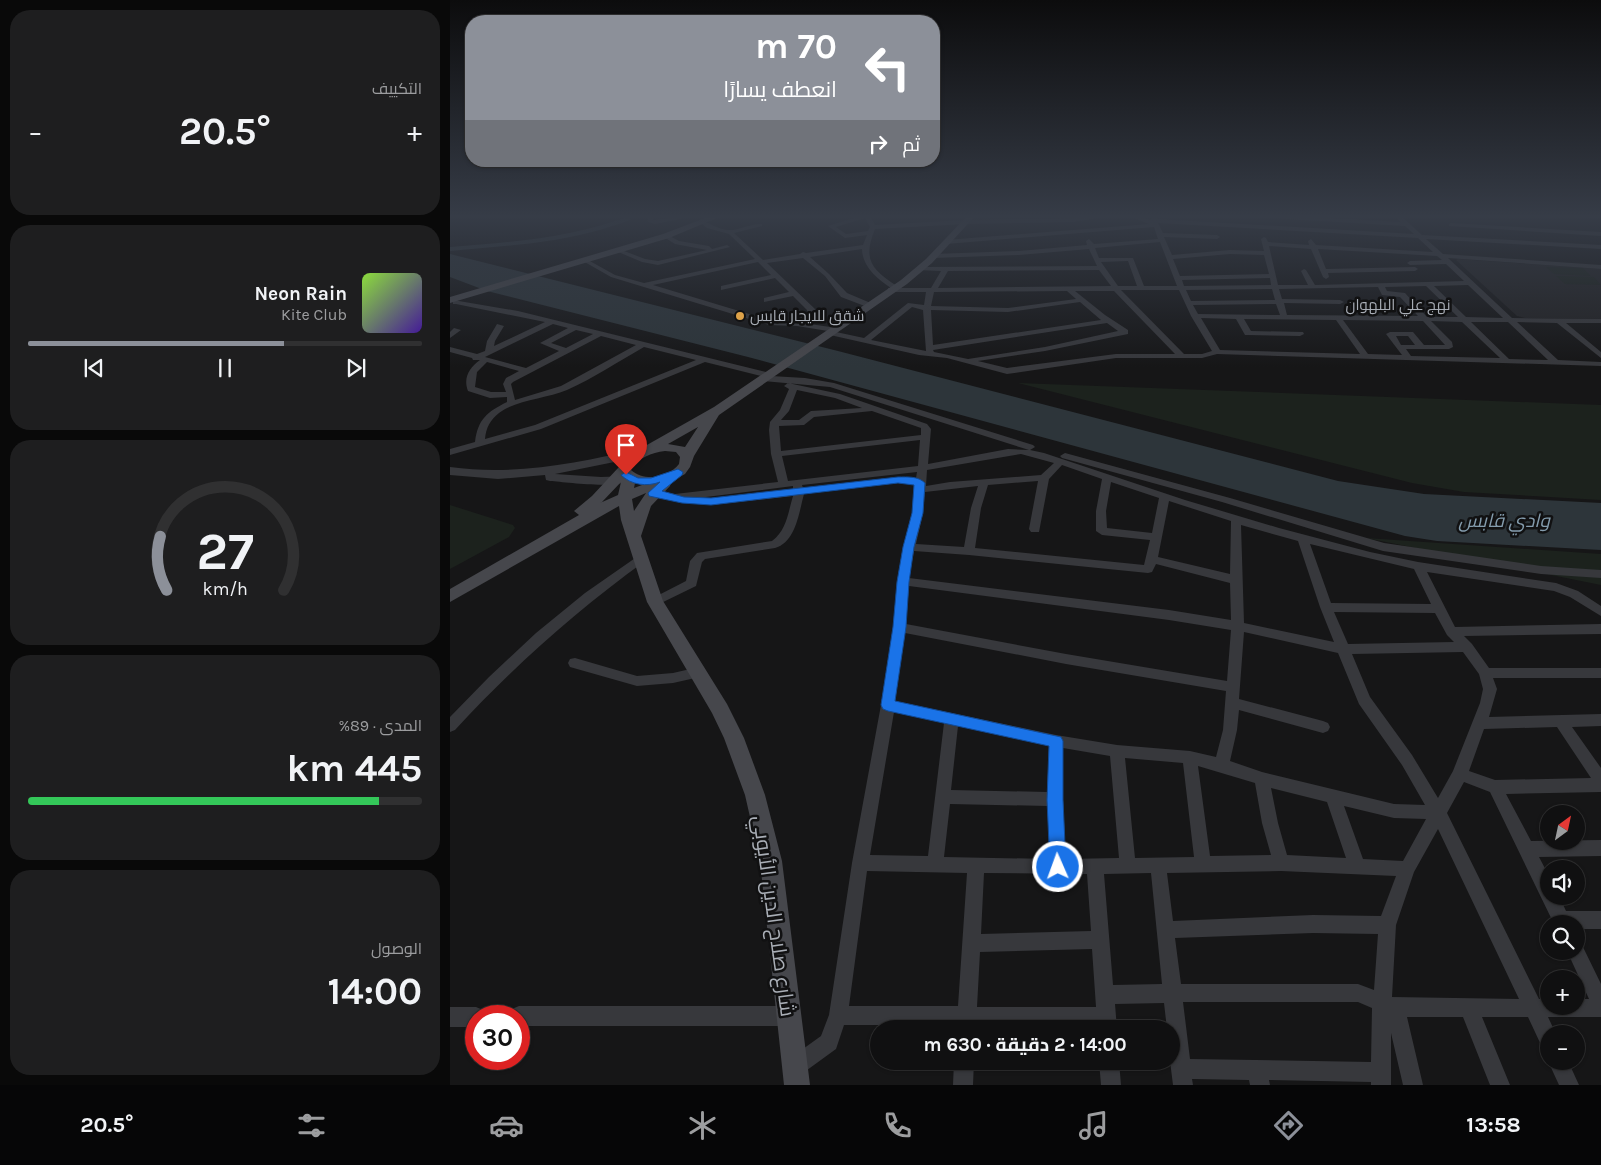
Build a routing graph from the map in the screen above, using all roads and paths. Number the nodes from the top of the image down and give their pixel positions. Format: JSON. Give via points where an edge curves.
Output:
{"nodes":[{"id":1,"x":568,"y":266,"type":"edge"},
{"id":2,"x":594,"y":266,"type":"edge"},
{"id":3,"x":738,"y":266,"type":"edge"},
{"id":4,"x":765,"y":266,"type":"edge"},
{"id":5,"x":816,"y":266,"type":"edge"},
{"id":6,"x":872,"y":266,"type":"edge"},
{"id":7,"x":923,"y":266,"type":"edge"},
{"id":8,"x":1133,"y":266,"type":"edge"},
{"id":9,"x":1173,"y":266,"type":"edge"},
{"id":10,"x":1270,"y":266,"type":"edge"},
{"id":11,"x":1322,"y":266,"type":"edge"},
{"id":12,"x":1413,"y":266,"type":"edge"},
{"id":13,"x":1450,"y":266,"type":"edge"},
{"id":14,"x":1586,"y":266,"type":"edge"},
{"id":15,"x":1601,"y":267,"type":"edge"},
{"id":16,"x":1100,"y":268,"type":"joint"},
{"id":17,"x":919,"y":269,"type":"junction"},
{"id":18,"x":946,"y":269,"type":"junction"},
{"id":19,"x":1415,"y":269,"type":"junction"},
{"id":20,"x":1304,"y":271,"type":"dead end"},
{"id":21,"x":1324,"y":271,"type":"junction"},
{"id":22,"x":775,"y":276,"type":"junction"},
{"id":23,"x":1272,"y":276,"type":"junction"},
{"id":24,"x":1179,"y":278,"type":"junction"},
{"id":25,"x":1469,"y":283,"type":"junction"},
{"id":26,"x":1430,"y":284,"type":"junction"},
{"id":27,"x":644,"y":285,"type":"junction"},
{"id":28,"x":1380,"y":285,"type":"junction"},
{"id":29,"x":897,"y":286,"type":"junction"},
{"id":30,"x":1313,"y":287,"type":"junction"},
{"id":31,"x":1330,"y":287,"type":"junction"},
{"id":32,"x":724,"y":288,"type":"dead end"},
{"id":33,"x":1183,"y":288,"type":"junction"},
{"id":34,"x":1275,"y":288,"type":"junction"},
{"id":35,"x":1117,"y":289,"type":"junction"},
{"id":36,"x":1141,"y":289,"type":"junction"},
{"id":37,"x":931,"y":290,"type":"junction"},
{"id":38,"x":1070,"y":290,"type":"junction"},
{"id":39,"x":794,"y":293,"type":"junction"},
{"id":40,"x":452,"y":300,"type":"edge"},
{"id":41,"x":767,"y":300,"type":"dead end"},
{"id":42,"x":1082,"y":300,"type":"junction"},
{"id":43,"x":1188,"y":302,"type":"junction"},
{"id":44,"x":1279,"y":302,"type":"junction"},
{"id":45,"x":1340,"y":302,"type":"junction"},
{"id":46,"x":870,"y":306,"type":"junction"},
{"id":47,"x":927,"y":308,"type":"junction"},
{"id":48,"x":1195,"y":316,"type":"junction"},
{"id":49,"x":1238,"y":317,"type":"junction"},
{"id":50,"x":1284,"y":317,"type":"junction"},
{"id":51,"x":1338,"y":318,"type":"junction"},
{"id":52,"x":1350,"y":318,"type":"junction"},
{"id":53,"x":1425,"y":319,"type":"junction"},
{"id":54,"x":1464,"y":319,"type":"junction"},
{"id":55,"x":1508,"y":320,"type":"junction"},
{"id":56,"x":1558,"y":320,"type":"junction"},
{"id":57,"x":1108,"y":321,"type":"junction"},
{"id":58,"x":1601,"y":321,"type":"edge"},
{"id":59,"x":551,"y":322,"type":"junction"},
{"id":60,"x":798,"y":324,"type":"junction"},
{"id":61,"x":500,"y":326,"type":"dead end"},
{"id":62,"x":574,"y":328,"type":"junction"},
{"id":63,"x":457,"y":330,"type":"dead end"},
{"id":64,"x":599,"y":334,"type":"junction"},
{"id":65,"x":830,"y":334,"type":"junction"},
{"id":66,"x":1300,"y":334,"type":"dead end"},
{"id":67,"x":450,"y":336,"type":"edge"},
{"id":68,"x":865,"y":341,"type":"junction"},
{"id":69,"x":642,"y":345,"type":"junction"},
{"id":70,"x":1398,"y":346,"type":"junction"},
{"id":71,"x":1422,"y":347,"type":"junction"},
{"id":72,"x":450,"y":349,"type":"edge"},
{"id":73,"x":489,"y":351,"type":"junction"},
{"id":74,"x":567,"y":351,"type":"junction"},
{"id":75,"x":930,"y":351,"type":"junction"},
{"id":76,"x":1217,"y":352,"type":"junction"},
{"id":77,"x":1182,"y":356,"type":"junction"},
{"id":78,"x":1601,"y":356,"type":"edge"},
{"id":79,"x":1366,"y":357,"type":"junction"},
{"id":80,"x":1409,"y":358,"type":"junction"},
{"id":81,"x":480,"y":359,"type":"junction"},
{"id":82,"x":702,"y":360,"type":"junction"},
{"id":83,"x":964,"y":360,"type":"junction"},
{"id":84,"x":1507,"y":361,"type":"junction"},
{"id":85,"x":1555,"y":362,"type":"junction"},
{"id":86,"x":1601,"y":364,"type":"edge"},
{"id":87,"x":527,"y":371,"type":"junction"},
{"id":88,"x":765,"y":376,"type":"junction"},
{"id":89,"x":794,"y":387,"type":"junction"},
{"id":90,"x":511,"y":398,"type":"junction"},
{"id":91,"x":874,"y":409,"type":"junction"},
{"id":92,"x":718,"y":410,"type":"junction"},
{"id":93,"x":775,"y":423,"type":"junction"},
{"id":94,"x":925,"y":437,"type":"junction"},
{"id":95,"x":480,"y":444,"type":"junction"},
{"id":96,"x":450,"y":452,"type":"edge"},
{"id":97,"x":644,"y":452,"type":"junction"},
{"id":98,"x":776,"y":454,"type":"junction"},
{"id":99,"x":688,"y":456,"type":"junction"},
{"id":100,"x":1060,"y":462,"type":"junction"},
{"id":101,"x":922,"y":468,"type":"junction"},
{"id":102,"x":450,"y":471,"type":"edge"},
{"id":103,"x":530,"y":474,"type":"junction"},
{"id":104,"x":674,"y":474,"type":"junction"},
{"id":105,"x":622,"y":477,"type":"junction"},
{"id":106,"x":1044,"y":478,"type":"junction"},
{"id":107,"x":1108,"y":478,"type":"junction"},
{"id":108,"x":984,"y":482,"type":"junction"},
{"id":109,"x":784,"y":485,"type":"junction"},
{"id":110,"x":798,"y":487,"type":"junction"},
{"id":111,"x":920,"y":487,"type":"junction"},
{"id":112,"x":653,"y":493,"type":"junction"},
{"id":113,"x":625,"y":497,"type":"junction"},
{"id":114,"x":675,"y":497,"type":"junction"},
{"id":115,"x":1164,"y":498,"type":"junction"},
{"id":116,"x":1236,"y":520,"type":"junction"},
{"id":117,"x":1035,"y":529,"type":"dead end"},
{"id":118,"x":633,"y":536,"type":"junction"},
{"id":119,"x":1156,"y":537,"type":"junction"},
{"id":120,"x":1302,"y":538,"type":"junction"},
{"id":121,"x":909,"y":547,"type":"junction"},
{"id":122,"x":969,"y":551,"type":"junction"},
{"id":123,"x":641,"y":558,"type":"junction"},
{"id":124,"x":1152,"y":559,"type":"junction"},
{"id":125,"x":1418,"y":566,"type":"junction"},
{"id":126,"x":1601,"y":574,"type":"edge"},
{"id":127,"x":1236,"y":580,"type":"junction"},
{"id":128,"x":903,"y":582,"type":"junction"},
{"id":129,"x":450,"y":587,"type":"edge"},
{"id":130,"x":450,"y":596,"type":"edge"},
{"id":131,"x":655,"y":602,"type":"junction"},
{"id":132,"x":1326,"y":607,"type":"junction"},
{"id":133,"x":1438,"y":609,"type":"junction"},
{"id":134,"x":1601,"y":612,"type":"edge"},
{"id":135,"x":1238,"y":626,"type":"junction"},
{"id":136,"x":899,"y":627,"type":"junction"},
{"id":137,"x":1601,"y":629,"type":"edge"},
{"id":138,"x":1451,"y":632,"type":"junction"},
{"id":139,"x":1467,"y":647,"type":"junction"},
{"id":140,"x":1342,"y":649,"type":"junction"},
{"id":141,"x":575,"y":663,"type":"dead end"},
{"id":142,"x":699,"y":672,"type":"junction"},
{"id":143,"x":1601,"y":672,"type":"edge"},
{"id":144,"x":1485,"y":673,"type":"junction"},
{"id":145,"x":1232,"y":687,"type":"junction"},
{"id":146,"x":1232,"y":703,"type":"junction"},
{"id":147,"x":888,"y":705,"type":"junction"},
{"id":148,"x":952,"y":719,"type":"junction"},
{"id":149,"x":1560,"y":720,"type":"junction"},
{"id":150,"x":1601,"y":720,"type":"edge"},
{"id":151,"x":1479,"y":724,"type":"junction"},
{"id":152,"x":450,"y":726,"type":"edge"},
{"id":153,"x":1323,"y":727,"type":"dead end"},
{"id":154,"x":1056,"y":741,"type":"junction"},
{"id":155,"x":1117,"y":750,"type":"junction"},
{"id":156,"x":1190,"y":758,"type":"junction"},
{"id":157,"x":1222,"y":765,"type":"junction"},
{"id":158,"x":1460,"y":774,"type":"junction"},
{"id":159,"x":1262,"y":779,"type":"junction"},
{"id":160,"x":1601,"y":780,"type":"edge"},
{"id":161,"x":1601,"y":785,"type":"edge"},
{"id":162,"x":1495,"y":787,"type":"junction"},
{"id":163,"x":1333,"y":796,"type":"junction"},
{"id":164,"x":943,"y":797,"type":"junction"},
{"id":165,"x":1055,"y":800,"type":"junction"},
{"id":166,"x":1438,"y":812,"type":"junction"},
{"id":167,"x":1601,"y":848,"type":"edge"},
{"id":168,"x":1527,"y":849,"type":"junction"},
{"id":169,"x":860,"y":863,"type":"junction"},
{"id":170,"x":1280,"y":863,"type":"junction"},
{"id":171,"x":935,"y":864,"type":"junction"},
{"id":172,"x":1158,"y":864,"type":"junction"},
{"id":173,"x":1203,"y":864,"type":"junction"},
{"id":174,"x":1128,"y":865,"type":"junction"},
{"id":175,"x":976,"y":866,"type":"junction"},
{"id":176,"x":1096,"y":866,"type":"junction"},
{"id":177,"x":1357,"y":866,"type":"junction"},
{"id":178,"x":1058,"y":867,"type":"junction"},
{"id":179,"x":1407,"y":869,"type":"junction"},
{"id":180,"x":1540,"y":876,"type":"edge"},
{"id":181,"x":1601,"y":920,"type":"edge"},
{"id":182,"x":1585,"y":921,"type":"edge"},
{"id":183,"x":1386,"y":925,"type":"junction"},
{"id":184,"x":1166,"y":930,"type":"junction"},
{"id":185,"x":1101,"y":940,"type":"junction"},
{"id":186,"x":970,"y":943,"type":"junction"},
{"id":187,"x":1580,"y":960,"type":"edge"},
{"id":188,"x":1172,"y":993,"type":"junction"},
{"id":189,"x":1104,"y":995,"type":"junction"},
{"id":190,"x":1389,"y":1006,"type":"junction"},
{"id":191,"x":1601,"y":1006,"type":"edge"},
{"id":192,"x":1534,"y":1007,"type":"junction"},
{"id":193,"x":1469,"y":1008,"type":"junction"},
{"id":194,"x":530,"y":1016,"type":"edge"},
{"id":195,"x":790,"y":1016,"type":"junction"},
{"id":196,"x":838,"y":1016,"type":"junction"},
{"id":197,"x":450,"y":1017,"type":"edge"},
{"id":198,"x":465,"y":1017,"type":"edge"},
{"id":199,"x":923,"y":1020,"type":"edge"},
{"id":200,"x":966,"y":1020,"type":"edge"},
{"id":201,"x":1106,"y":1020,"type":"edge"},
{"id":202,"x":1542,"y":1025,"type":"edge"},
{"id":203,"x":964,"y":1070,"type":"edge"},
{"id":204,"x":1110,"y":1070,"type":"edge"},
{"id":205,"x":1562,"y":1070,"type":"edge"},
{"id":206,"x":796,"y":1076,"type":"edge"},
{"id":207,"x":1182,"y":1077,"type":"edge"},
{"id":208,"x":1258,"y":1077,"type":"edge"},
{"id":209,"x":1382,"y":1078,"type":"edge"},
{"id":210,"x":963,"y":1085,"type":"edge"},
{"id":211,"x":1111,"y":1085,"type":"edge"},
{"id":212,"x":1413,"y":1085,"type":"edge"},
{"id":213,"x":1500,"y":1085,"type":"edge"},
{"id":214,"x":1569,"y":1085,"type":"edge"}],
"edges":[{"from":1,"to":40,"type":"main road"},
{"from":2,"to":27,"type":"street","via":[[613,276]]},
{"from":3,"to":27,"type":"street"},
{"from":4,"to":22,"type":"street"},
{"from":5,"to":46,"type":"street","via":[[844,295]]},
{"from":6,"to":29,"type":"street","via":[[880,276]]},
{"from":7,"to":17,"type":"main road"},
{"from":8,"to":36,"type":"street"},
{"from":9,"to":24,"type":"street"},
{"from":10,"to":23,"type":"street"},
{"from":11,"to":21,"type":"street"},
{"from":12,"to":19,"type":"street"},
{"from":13,"to":25,"type":"street"},
{"from":14,"to":15,"type":"street"},
{"from":16,"to":18,"type":"street"},
{"from":16,"to":35,"type":"street"},
{"from":17,"to":18,"type":"street"},
{"from":17,"to":29,"type":"main road"},
{"from":18,"to":37,"type":"street"},
{"from":19,"to":21,"type":"street"},
{"from":19,"to":26,"type":"street"},
{"from":20,"to":30,"type":"street"},
{"from":21,"to":31,"type":"street"},
{"from":22,"to":32,"type":"street"},
{"from":22,"to":39,"type":"street"},
{"from":23,"to":24,"type":"street"},
{"from":23,"to":34,"type":"street"},
{"from":24,"to":33,"type":"street"},
{"from":25,"to":26,"type":"street"},
{"from":25,"to":55,"type":"street"},
{"from":26,"to":28,"type":"street"},
{"from":26,"to":54,"type":"street"},
{"from":27,"to":60,"type":"street","via":[[772,323]]},
{"from":28,"to":31,"type":"street"},
{"from":28,"to":53,"type":"street","via":[[1385,293],[1402,295]]},
{"from":29,"to":37,"type":"street"},
{"from":29,"to":46,"type":"main road"},
{"from":30,"to":31,"type":"street"},
{"from":30,"to":34,"type":"street"},
{"from":31,"to":45,"type":"street"},
{"from":33,"to":34,"type":"street"},
{"from":33,"to":36,"type":"street"},
{"from":33,"to":43,"type":"street"},
{"from":34,"to":44,"type":"street"},
{"from":35,"to":36,"type":"street"},
{"from":35,"to":38,"type":"street"},
{"from":35,"to":77,"type":"street"},
{"from":37,"to":38,"type":"street"},
{"from":37,"to":47,"type":"street"},
{"from":38,"to":42,"type":"street"},
{"from":39,"to":41,"type":"street"},
{"from":39,"to":60,"type":"street","via":[[811,311]]},
{"from":40,"to":59,"type":"street"},
{"from":42,"to":47,"type":"street","via":[[1008,310]]},
{"from":42,"to":57,"type":"street"},
{"from":43,"to":44,"type":"street"},
{"from":43,"to":48,"type":"street"},
{"from":44,"to":45,"type":"street"},
{"from":44,"to":50,"type":"street"},
{"from":45,"to":52,"type":"street"},
{"from":46,"to":65,"type":"main road"},
{"from":47,"to":68,"type":"street","via":[[911,305]]},
{"from":47,"to":75,"type":"street"},
{"from":48,"to":49,"type":"street","name":"نهج علي البلهوان"},
{"from":48,"to":76,"type":"street"},
{"from":49,"to":50,"type":"street","name":"نهج علي البلهوان"},
{"from":49,"to":66,"type":"street","via":[[1248,333]]},
{"from":50,"to":51,"type":"street","name":"نهج علي البلهوان"},
{"from":51,"to":52,"type":"street","name":"نهج علي البلهوان"},
{"from":51,"to":79,"type":"street"},
{"from":52,"to":53,"type":"street","name":"نهج علي البلهوان"},
{"from":53,"to":54,"type":"street","name":"نهج علي البلهوان"},
{"from":53,"to":71,"type":"street","via":[[1450,346]]},
{"from":54,"to":55,"type":"street","name":"نهج علي البلهوان"},
{"from":54,"to":84,"type":"street"},
{"from":55,"to":56,"type":"street","name":"نهج علي البلهوان"},
{"from":55,"to":85,"type":"street"},
{"from":56,"to":58,"type":"street","name":"نهج علي البلهوان"},
{"from":56,"to":78,"type":"street"},
{"from":57,"to":75,"type":"street"},
{"from":57,"to":83,"type":"street","via":[[1125,332],[1045,349]]},
{"from":59,"to":62,"type":"street"},
{"from":59,"to":73,"type":"street"},
{"from":60,"to":65,"type":"street"},
{"from":61,"to":73,"type":"street","via":[[491,340]]},
{"from":62,"to":64,"type":"street"},
{"from":62,"to":74,"type":"street","via":[[544,343]]},
{"from":63,"to":67,"type":"street"},
{"from":64,"to":69,"type":"street"},
{"from":64,"to":74,"type":"street"},
{"from":65,"to":68,"type":"street"},
{"from":65,"to":88,"type":"main road"},
{"from":68,"to":75,"type":"street"},
{"from":69,"to":82,"type":"street"},
{"from":69,"to":90,"type":"street","via":[[564,388]]},
{"from":70,"to":71,"type":"street"},
{"from":70,"to":71,"type":"street","via":[[1390,334],[1410,334]]},
{"from":70,"to":80,"type":"street"},
{"from":72,"to":81,"type":"street"},
{"from":73,"to":81,"type":"street"},
{"from":74,"to":87,"type":"street"},
{"from":75,"to":83,"type":"street"},
{"from":76,"to":77,"type":"street","via":[[1208,356]]},
{"from":76,"to":79,"type":"street"},
{"from":77,"to":83,"type":"street","via":[[1116,356],[1012,371]]},
{"from":79,"to":80,"type":"street"},
{"from":80,"to":84,"type":"street"},
{"from":81,"to":87,"type":"street"},
{"from":81,"to":90,"type":"street","via":[[470,381],[471,389]]},
{"from":82,"to":88,"type":"street"},
{"from":82,"to":95,"type":"street","via":[[538,427]]},
{"from":84,"to":85,"type":"street"},
{"from":85,"to":86,"type":"street"},
{"from":87,"to":90,"type":"street","via":[[507,382]]},
{"from":88,"to":89,"type":"street"},
{"from":88,"to":92,"type":"main road"},
{"from":88,"to":126,"type":"street","via":[[831,386],[1022,445],[1226,500],[1360,541],[1460,559]]},
{"from":89,"to":91,"type":"street","via":[[827,393]]},
{"from":89,"to":93,"type":"street"},
{"from":90,"to":95,"type":"street","via":[[482,426]]},
{"from":91,"to":93,"type":"street","via":[[810,414],[801,423]]},
{"from":91,"to":94,"type":"street","via":[[924,426]]},
{"from":92,"to":97,"type":"main road"},
{"from":92,"to":99,"type":"main road","via":[[701,431]]},
{"from":93,"to":98,"type":"street"},
{"from":94,"to":98,"type":"street"},
{"from":94,"to":101,"type":"street"},
{"from":95,"to":96,"type":"street"},
{"from":97,"to":99,"type":"main road","via":[[673,448]]},
{"from":97,"to":103,"type":"street"},
{"from":97,"to":105,"type":"main road","via":[[627,463]]},
{"from":98,"to":109,"type":"street"},
{"from":99,"to":104,"type":"main road","via":[[686,464]]},
{"from":100,"to":101,"type":"street","via":[[1036,453],[1016,451]]},
{"from":100,"to":106,"type":"street"},
{"from":100,"to":107,"type":"street"},
{"from":101,"to":110,"type":"street"},
{"from":101,"to":111,"type":"street"},
{"from":102,"to":103,"type":"street","via":[[486,475]]},
{"from":103,"to":105,"type":"street"},
{"from":104,"to":105,"type":"main road","via":[[652,482]]},
{"from":104,"to":112,"type":"main road"},
{"from":104,"to":113,"type":"main road"},
{"from":105,"to":113,"type":"main road","name":"شارع صلاح الدين الأيوبي"},
{"from":105,"to":129,"type":"main road","via":[[580,512]]},
{"from":106,"to":108,"type":"street"},
{"from":106,"to":117,"type":"street"},
{"from":107,"to":115,"type":"street"},
{"from":107,"to":119,"type":"street","via":[[1101,511],[1102,532]]},
{"from":108,"to":111,"type":"street"},
{"from":108,"to":122,"type":"street"},
{"from":109,"to":110,"type":"street"},
{"from":109,"to":114,"type":"street"},
{"from":110,"to":111,"type":"street","via":[[911,480]]},
{"from":110,"to":114,"type":"street","via":[[711,502]]},
{"from":110,"to":131,"type":"street","via":[[781,541],[701,556],[696,561],[692,583]]},
{"from":111,"to":121,"type":"street","via":[[918,513]]},
{"from":112,"to":114,"type":"street"},
{"from":112,"to":118,"type":"main road","via":[[641,508]]},
{"from":113,"to":118,"type":"main road","name":"شارع صلاح الدين الأيوبي"},
{"from":113,"to":130,"type":"main road","via":[[535,545]]},
{"from":115,"to":116,"type":"street"},
{"from":115,"to":119,"type":"street"},
{"from":116,"to":120,"type":"street"},
{"from":116,"to":127,"type":"street"},
{"from":118,"to":123,"type":"main road","name":"شارع صلاح الدين الأيوبي"},
{"from":119,"to":124,"type":"street"},
{"from":120,"to":125,"type":"street"},
{"from":120,"to":132,"type":"street"},
{"from":121,"to":122,"type":"street"},
{"from":121,"to":128,"type":"street"},
{"from":122,"to":124,"type":"street","via":[[1148,569]]},
{"from":123,"to":131,"type":"main road","name":"شارع صلاح الدين الأيوبي"},
{"from":123,"to":152,"type":"street","via":[[602,585],[557,623]]},
{"from":124,"to":127,"type":"street"},
{"from":125,"to":133,"type":"street"},
{"from":125,"to":134,"type":"street","via":[[1556,587],[1574,594]]},
{"from":127,"to":135,"type":"street"},
{"from":128,"to":135,"type":"street"},
{"from":128,"to":136,"type":"street"},
{"from":131,"to":142,"type":"main road","name":"شارع صلاح الدين الأيوبي"},
{"from":132,"to":133,"type":"street"},
{"from":132,"to":140,"type":"street"},
{"from":133,"to":138,"type":"street"},
{"from":135,"to":140,"type":"street"},
{"from":135,"to":145,"type":"street"},
{"from":136,"to":145,"type":"street","via":[[998,648]]},
{"from":136,"to":147,"type":"street"},
{"from":137,"to":138,"type":"street"},
{"from":138,"to":139,"type":"street"},
{"from":139,"to":140,"type":"street"},
{"from":139,"to":144,"type":"street"},
{"from":140,"to":166,"type":"street","via":[[1364,700],[1407,760]]},
{"from":141,"to":142,"type":"street","via":[[637,681]]},
{"from":142,"to":195,"type":"main road","name":"شارع صلاح الدين الأيوبي","via":[[734,738],[764,827]]},
{"from":143,"to":144,"type":"street"},
{"from":144,"to":151,"type":"street","via":[[1490,689]]},
{"from":145,"to":146,"type":"street"},
{"from":146,"to":153,"type":"street"},
{"from":146,"to":157,"type":"street"},
{"from":147,"to":148,"type":"street"},
{"from":147,"to":169,"type":"street"},
{"from":148,"to":154,"type":"street"},
{"from":148,"to":164,"type":"street"},
{"from":149,"to":150,"type":"street"},
{"from":149,"to":151,"type":"street"},
{"from":149,"to":160,"type":"street"},
{"from":151,"to":158,"type":"street"},
{"from":154,"to":155,"type":"street"},
{"from":154,"to":165,"type":"street"},
{"from":155,"to":156,"type":"street"},
{"from":155,"to":174,"type":"street"},
{"from":156,"to":157,"type":"street"},
{"from":156,"to":173,"type":"street"},
{"from":157,"to":159,"type":"street"},
{"from":158,"to":162,"type":"street"},
{"from":158,"to":166,"type":"street"},
{"from":159,"to":163,"type":"street"},
{"from":159,"to":170,"type":"street"},
{"from":161,"to":162,"type":"street"},
{"from":162,"to":168,"type":"street"},
{"from":163,"to":166,"type":"street","via":[[1394,811]]},
{"from":163,"to":177,"type":"street"},
{"from":164,"to":165,"type":"street"},
{"from":164,"to":171,"type":"street"},
{"from":165,"to":178,"type":"street"},
{"from":166,"to":179,"type":"street"},
{"from":166,"to":192,"type":"street"},
{"from":167,"to":168,"type":"street"},
{"from":168,"to":180,"type":"street"},
{"from":169,"to":171,"type":"street"},
{"from":169,"to":196,"type":"street"},
{"from":170,"to":173,"type":"street"},
{"from":170,"to":177,"type":"street"},
{"from":171,"to":175,"type":"street"},
{"from":172,"to":173,"type":"street"},
{"from":172,"to":174,"type":"street"},
{"from":172,"to":184,"type":"street"},
{"from":174,"to":176,"type":"street"},
{"from":175,"to":178,"type":"street"},
{"from":175,"to":186,"type":"street"},
{"from":176,"to":178,"type":"street"},
{"from":176,"to":185,"type":"street"},
{"from":177,"to":179,"type":"street"},
{"from":179,"to":183,"type":"street"},
{"from":181,"to":182,"type":"street"},
{"from":183,"to":184,"type":"street","via":[[1313,924]]},
{"from":183,"to":190,"type":"street"},
{"from":184,"to":188,"type":"street"},
{"from":185,"to":186,"type":"street"},
{"from":185,"to":189,"type":"street"},
{"from":186,"to":200,"type":"street"},
{"from":187,"to":191,"type":"street"},
{"from":188,"to":189,"type":"street"},
{"from":188,"to":190,"type":"street","via":[[1358,993]]},
{"from":188,"to":207,"type":"street"},
{"from":189,"to":201,"type":"street"},
{"from":190,"to":193,"type":"street"},
{"from":190,"to":209,"type":"street"},
{"from":190,"to":212,"type":"street"},
{"from":191,"to":192,"type":"street"},
{"from":192,"to":193,"type":"street"},
{"from":192,"to":202,"type":"street"},
{"from":193,"to":213,"type":"street"},
{"from":194,"to":195,"type":"street"},
{"from":195,"to":206,"type":"main road","name":"شارع صلاح الدين الأيوبي"},
{"from":196,"to":199,"type":"street"},
{"from":196,"to":206,"type":"street","via":[[829,1042]]},
{"from":197,"to":198,"type":"street"},
{"from":203,"to":210,"type":"street"},
{"from":204,"to":211,"type":"street"},
{"from":205,"to":214,"type":"street"},
{"from":207,"to":208,"type":"street"},
{"from":208,"to":209,"type":"street"}]}
